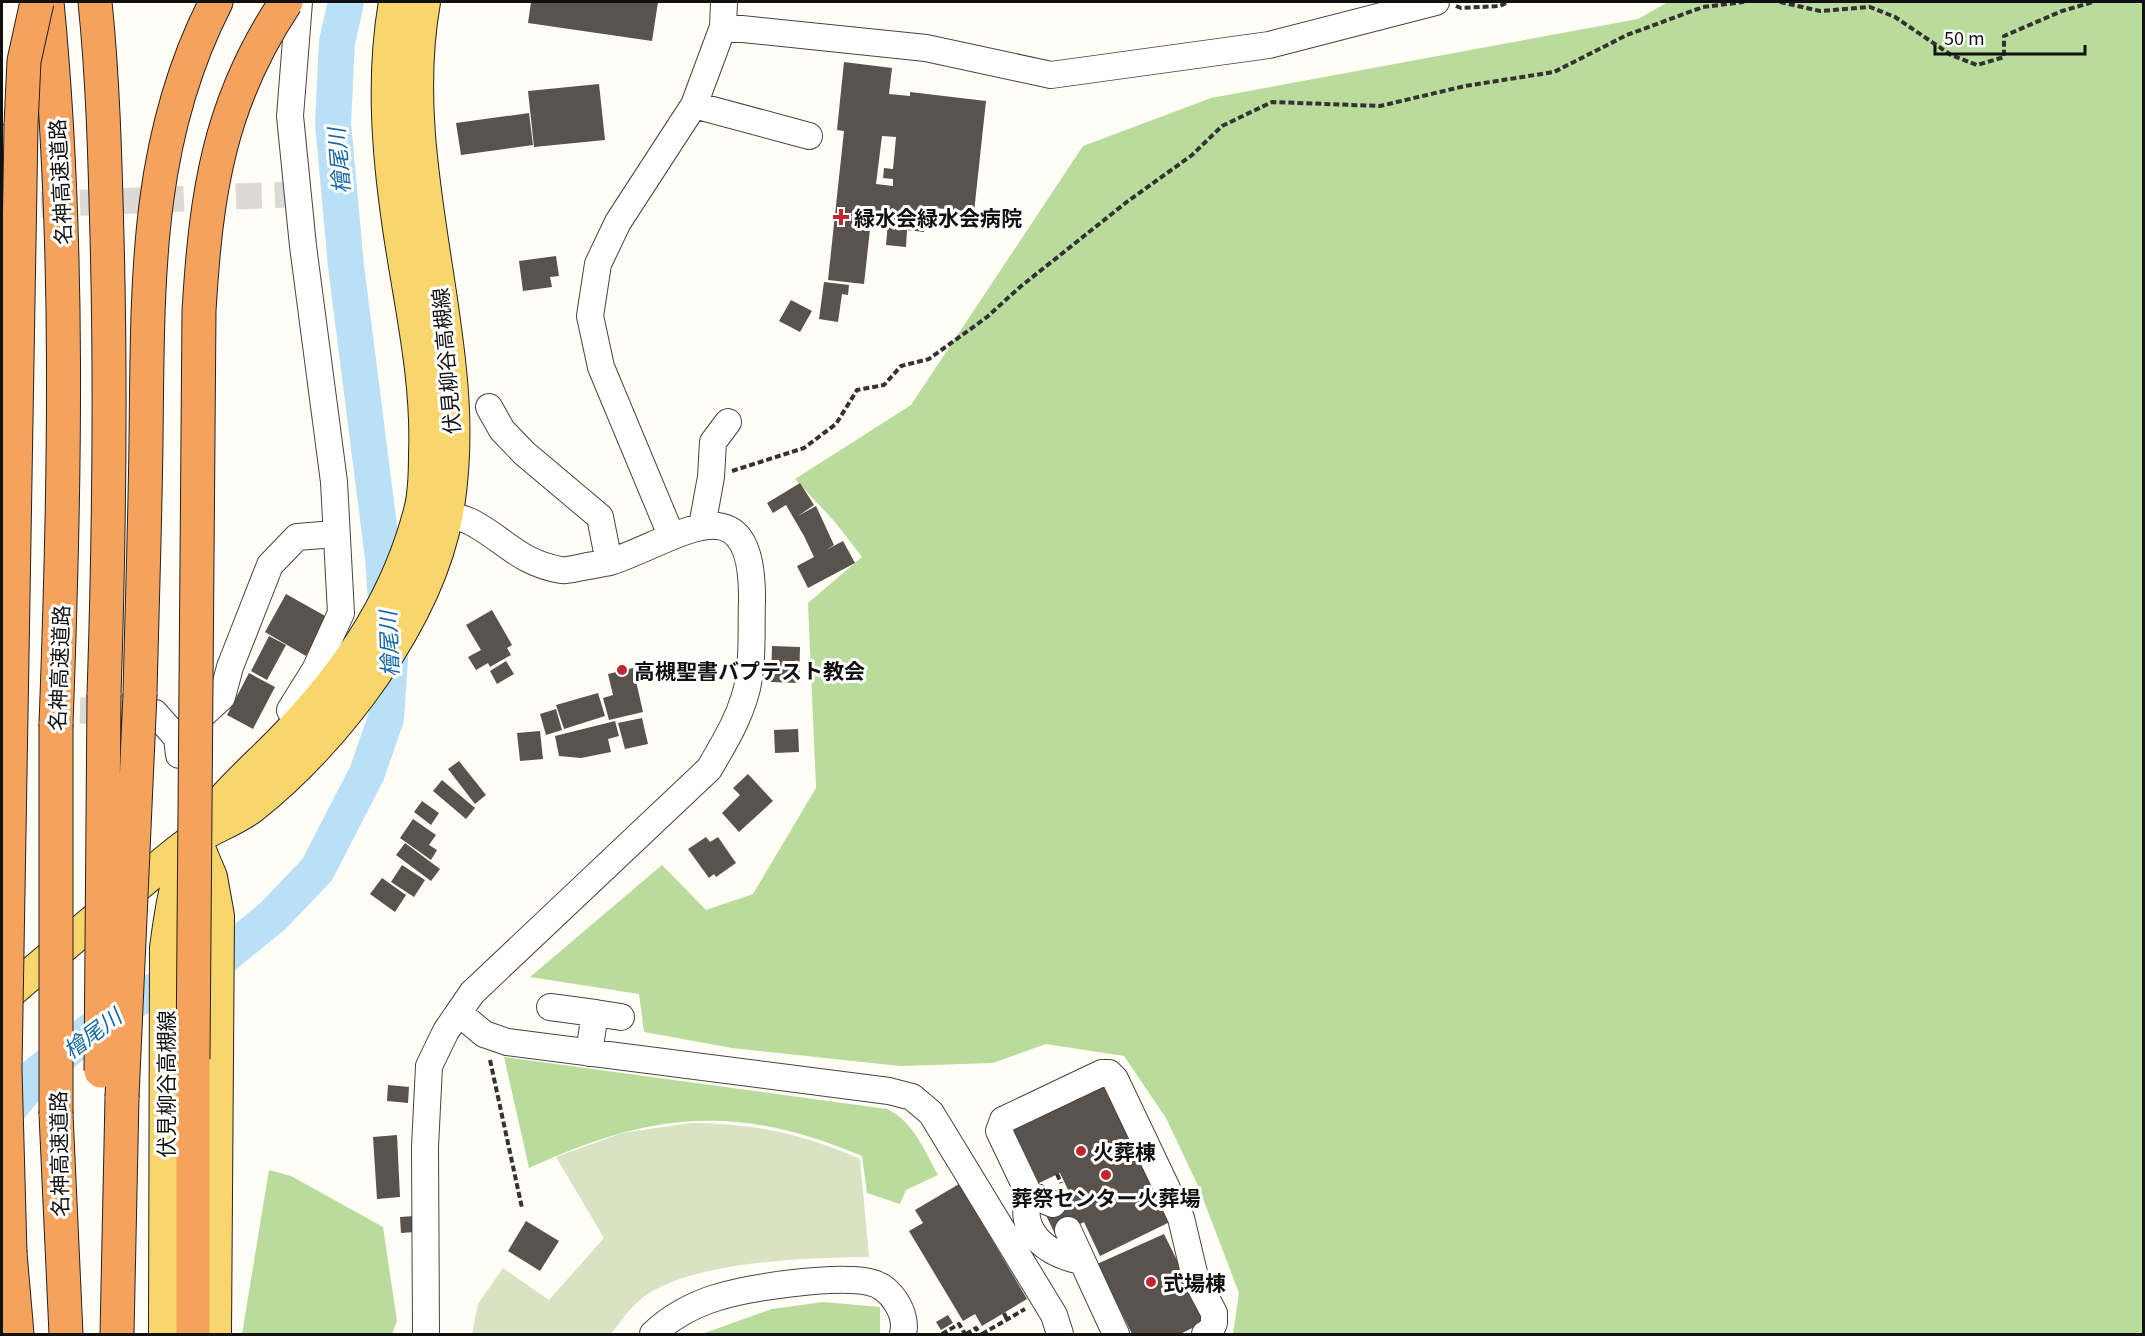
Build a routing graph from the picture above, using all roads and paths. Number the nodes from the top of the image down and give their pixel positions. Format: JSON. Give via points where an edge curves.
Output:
{"nodes":[{"id":1,"x":37,"y":2,"type":"edge"},
{"id":2,"x":47,"y":2,"type":"edge"},
{"id":3,"x":95,"y":2,"type":"edge"},
{"id":4,"x":216,"y":2,"type":"edge"},
{"id":5,"x":286,"y":2,"type":"edge"},
{"id":6,"x":299,"y":2,"type":"edge"},
{"id":7,"x":395,"y":2,"type":"edge"},
{"id":8,"x":424,"y":2,"type":"edge"},
{"id":9,"x":1508,"y":2,"type":"edge"},
{"id":10,"x":1744,"y":2,"type":"edge"},
{"id":11,"x":1780,"y":2,"type":"edge"},
{"id":12,"x":2093,"y":2,"type":"edge"},
{"id":13,"x":1445,"y":3,"type":"edge"},
{"id":14,"x":723,"y":14,"type":"edge"},
{"id":15,"x":694,"y":105,"type":"junction"},
{"id":16,"x":809,"y":136,"type":"dead end"},
{"id":17,"x":2,"y":138,"type":"edge"},
{"id":18,"x":489,"y":407,"type":"dead end"},
{"id":19,"x":728,"y":422,"type":"dead end"},
{"id":20,"x":711,"y":477,"type":"junction"},
{"id":21,"x":434,"y":511,"type":"junction"},
{"id":22,"x":702,"y":526,"type":"junction"},
{"id":23,"x":335,"y":534,"type":"junction"},
{"id":24,"x":671,"y":535,"type":"junction"},
{"id":25,"x":609,"y":562,"type":"junction"},
{"id":26,"x":2,"y":587,"type":"edge"},
{"id":27,"x":148,"y":703,"type":"junction"},
{"id":28,"x":297,"y":725,"type":"junction"},
{"id":29,"x":177,"y":738,"type":"junction"},
{"id":30,"x":195,"y":839,"type":"junction"},
{"id":31,"x":2,"y":999,"type":"edge"},
{"id":32,"x":550,"y":1007,"type":"dead end"},
{"id":33,"x":459,"y":1013,"type":"junction"},
{"id":34,"x":595,"y":1013,"type":"junction"},
{"id":35,"x":621,"y":1017,"type":"dead end"},
{"id":36,"x":589,"y":1053,"type":"junction"},
{"id":37,"x":489,"y":1057,"type":"dead end"},
{"id":38,"x":112,"y":1097,"type":"junction"},
{"id":39,"x":1029,"y":1194,"type":"junction"},
{"id":40,"x":1053,"y":1204,"type":"dead end"},
{"id":41,"x":522,"y":1208,"type":"dead end"},
{"id":42,"x":1068,"y":1230,"type":"dead end"},
{"id":43,"x":1081,"y":1261,"type":"junction"},
{"id":44,"x":1033,"y":1304,"type":"dead end"},
{"id":45,"x":1004,"y":1313,"type":"dead end"},
{"id":46,"x":1007,"y":1320,"type":"junction"},
{"id":47,"x":17,"y":1335,"type":"edge"},
{"id":48,"x":66,"y":1335,"type":"edge"},
{"id":49,"x":111,"y":1335,"type":"edge"},
{"id":50,"x":117,"y":1335,"type":"edge"},
{"id":51,"x":165,"y":1335,"type":"edge"},
{"id":52,"x":193,"y":1335,"type":"edge"},
{"id":53,"x":215,"y":1335,"type":"edge"},
{"id":54,"x":426,"y":1335,"type":"edge"},
{"id":55,"x":653,"y":1335,"type":"edge"},
{"id":56,"x":903,"y":1335,"type":"edge"},
{"id":57,"x":942,"y":1335,"type":"edge"},
{"id":58,"x":966,"y":1335,"type":"edge"},
{"id":59,"x":981,"y":1335,"type":"edge"},
{"id":60,"x":1060,"y":1335,"type":"edge"},
{"id":61,"x":1116,"y":1335,"type":"edge"},
{"id":62,"x":1205,"y":1335,"type":"edge"}],
"edges":[{"from":1,"to":47,"type":"highway","bridge":true,"via":[[24,61],[21,125],[5,1069],[10,1253]]},
{"from":2,"to":48,"type":"highway","name":"名神高速道路","bridge":true,"via":[[61,190],[64,346],[56,724],[56,1114]]},
{"from":3,"to":38,"type":"highway","bridge":true,"via":[[110,339],[104,695]]},
{"from":4,"to":27,"type":"highway","via":[[178,87],[165,137],[152,244],[148,341]]},
{"from":5,"to":52,"type":"highway","bridge":true,"via":[[246,71],[225,122],[204,233],[200,311]]},
{"from":6,"to":23,"type":"street","via":[[290,116],[334,482]]},
{"from":7,"to":21,"type":"main road","name":"伏見柳谷高槻線","via":[[387,62],[388,136],[427,414]]},
{"from":8,"to":21,"type":"main road","name":"伏見柳谷高槻線","via":[[417,75],[418,145],[454,421]]},
{"from":9,"to":13,"type":"path","via":[[1461,8]]},
{"from":10,"to":20,"type":"path","via":[[1703,7],[1627,35],[1554,72],[1465,86],[1380,106],[1272,102],[1222,126],[1192,155],[929,359],[901,366],[884,385],[856,390],[836,424],[804,448]]},
{"from":11,"to":12,"type":"path","via":[[1820,11],[1870,8],[1894,17],[1951,55],[1977,64],[2004,57],[2004,36]]},
{"from":13,"to":14,"type":"street","via":[[1269,45],[1051,75],[926,48]]},
{"from":14,"to":15,"type":"street"},
{"from":15,"to":16,"type":"street"},
{"from":15,"to":24,"type":"street","via":[[618,222],[598,264],[590,316],[601,367]]},
{"from":17,"to":26,"type":"street","via":[[17,354],[12,525]]},
{"from":18,"to":25,"type":"street","via":[[502,430],[524,453],[600,517]]},
{"from":19,"to":20,"type":"street","via":[[713,442]]},
{"from":20,"to":22,"type":"street"},
{"from":21,"to":25,"type":"street","via":[[472,522],[533,562],[562,570]]},
{"from":21,"to":28,"type":"main road","name":"伏見柳谷高槻線","via":[[410,543],[376,620],[326,692]]},
{"from":21,"to":30,"type":"main road","name":"伏見柳谷高槻線","via":[[420,592],[364,690],[298,767],[250,809]]},
{"from":22,"to":24,"type":"street"},
{"from":22,"to":33,"type":"street","via":[[732,530],[749,556],[749,679],[730,734],[709,770],[491,972]]},
{"from":23,"to":28,"type":"street","via":[[341,613],[315,670],[291,710]]},
{"from":23,"to":29,"type":"street","via":[[297,537],[270,566],[222,697]]},
{"from":24,"to":25,"type":"street"},
{"from":27,"to":29,"type":"street"},
{"from":27,"to":38,"type":"highway","bridge":true},
{"from":28,"to":30,"type":"main road","name":"伏見柳谷高槻線","via":[[230,790]]},
{"from":29,"to":30,"type":"street","via":[[181,809]]},
{"from":30,"to":31,"type":"main road","name":"伏見柳谷高槻線"},
{"from":30,"to":51,"type":"main road","name":"伏見柳谷高槻線","via":[[173,891],[166,948]]},
{"from":30,"to":53,"type":"main road","via":[[211,877],[218,916]]},
{"from":32,"to":34,"type":"street"},
{"from":33,"to":36,"type":"street","via":[[484,1034],[507,1042]]},
{"from":33,"to":54,"type":"street","via":[[429,1066],[425,1147]]},
{"from":34,"to":35,"type":"street"},
{"from":34,"to":36,"type":"street"},
{"from":36,"to":60,"type":"street","via":[[912,1097],[931,1113],[1054,1315]]},
{"from":37,"to":41,"type":"path"},
{"from":38,"to":49,"type":"highway","via":[[105,1261]]},
{"from":38,"to":50,"type":"highway"},
{"from":39,"to":40,"type":"street"},
{"from":39,"to":43,"type":"street","via":[[1026,1218],[1043,1248]]},
{"from":39,"to":62,"type":"street","via":[[1012,1163],[999,1131],[1000,1124],[1109,1073],[1181,1218],[1195,1277],[1214,1313],[1214,1323]]},
{"from":42,"to":43,"type":"street"},
{"from":43,"to":61,"type":"street"},
{"from":44,"to":46,"type":"path"},
{"from":45,"to":46,"type":"path"},
{"from":46,"to":59,"type":"path"},
{"from":55,"to":56,"type":"street","via":[[685,1311],[716,1298],[837,1281],[871,1282],[885,1290],[897,1302]]},
{"from":57,"to":58,"type":"path","via":[[959,1324]]},
{"from":58,"to":59,"type":"path","via":[[976,1328]]}]}
